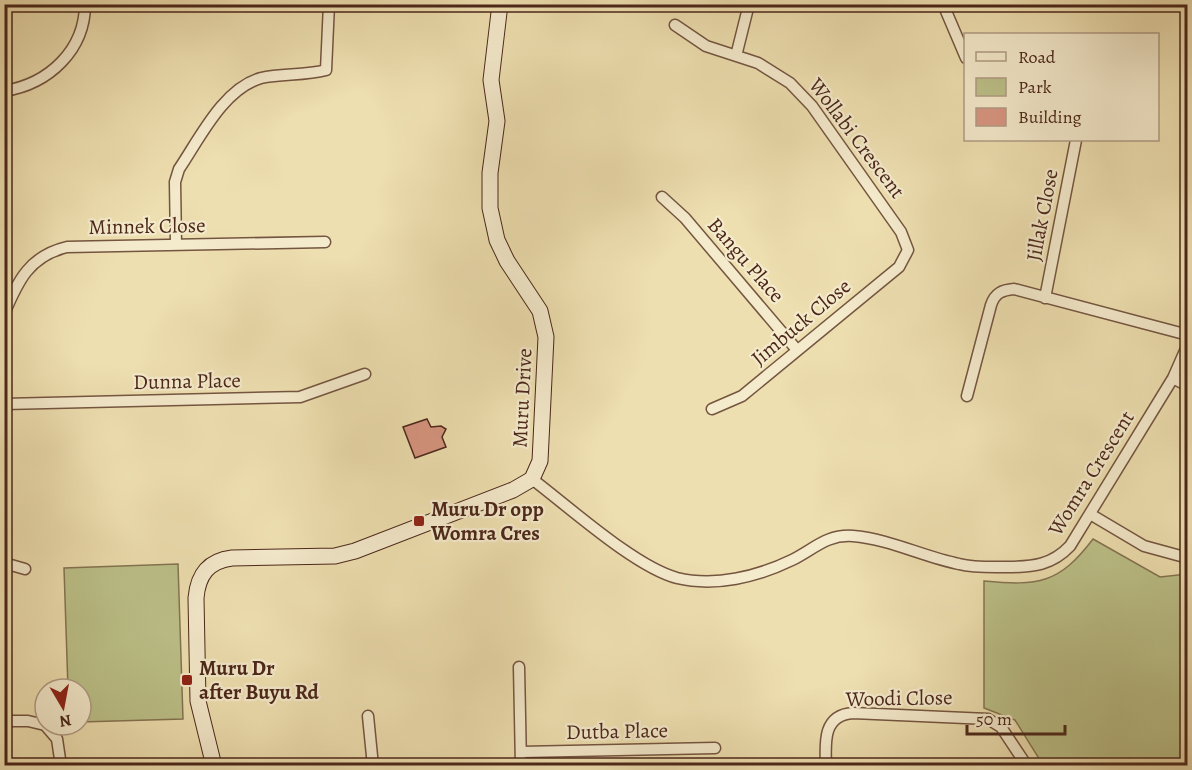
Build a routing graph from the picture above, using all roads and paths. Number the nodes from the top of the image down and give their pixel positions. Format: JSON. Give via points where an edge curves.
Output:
{"nodes":[{"id":1,"x":85,"y":4,"type":"edge"},
{"id":2,"x":329,"y":4,"type":"edge"},
{"id":3,"x":500,"y":4,"type":"edge"},
{"id":4,"x":749,"y":4,"type":"edge"},
{"id":5,"x":943,"y":4,"type":"edge"},
{"id":6,"x":675,"y":25,"type":"dead end"},
{"id":7,"x":964,"y":53,"type":"edge"},
{"id":8,"x":736,"y":56,"type":"junction"},
{"id":9,"x":4,"y":90,"type":"edge"},
{"id":10,"x":1076,"y":141,"type":"edge"},
{"id":11,"x":662,"y":197,"type":"dead end"},
{"id":12,"x":324,"y":242,"type":"dead end"},
{"id":13,"x":176,"y":245,"type":"junction"},
{"id":14,"x":907,"y":255,"type":"joint"},
{"id":15,"x":1045,"y":298,"type":"junction"},
{"id":16,"x":4,"y":314,"type":"edge"},
{"id":17,"x":1188,"y":335,"type":"edge"},
{"id":18,"x":1188,"y":344,"type":"edge"},
{"id":19,"x":797,"y":350,"type":"junction"},
{"id":20,"x":365,"y":374,"type":"dead end"},
{"id":21,"x":1173,"y":378,"type":"junction"},
{"id":22,"x":1188,"y":386,"type":"edge"},
{"id":23,"x":967,"y":396,"type":"dead end"},
{"id":24,"x":4,"y":404,"type":"edge"},
{"id":25,"x":712,"y":409,"type":"dead end"},
{"id":26,"x":532,"y":478,"type":"junction"},
{"id":27,"x":1090,"y":514,"type":"junction"},
{"id":28,"x":1188,"y":558,"type":"edge"},
{"id":29,"x":4,"y":563,"type":"edge"},
{"id":30,"x":25,"y":569,"type":"dead end"},
{"id":31,"x":519,"y":668,"type":"dead end"},
{"id":32,"x":368,"y":716,"type":"dead end"},
{"id":33,"x":4,"y":721,"type":"edge"},
{"id":34,"x":33,"y":721,"type":"edge"},
{"id":35,"x":55,"y":737,"type":"edge"},
{"id":36,"x":715,"y":748,"type":"dead end"},
{"id":37,"x":521,"y":752,"type":"junction"},
{"id":38,"x":61,"y":765,"type":"edge"},
{"id":39,"x":214,"y":765,"type":"edge"},
{"id":40,"x":373,"y":765,"type":"edge"},
{"id":41,"x":521,"y":765,"type":"edge"},
{"id":42,"x":826,"y":765,"type":"edge"},
{"id":43,"x":1027,"y":765,"type":"edge"}],
"edges":[{"from":1,"to":9,"type":"street","via":[[82,32],[68,57],[25,86]]},
{"from":2,"to":13,"type":"street","via":[[326,70],[269,77],[246,85],[227,100],[178,169]]},
{"from":3,"to":26,"type":"street","name":"Muru Drive","via":[[491,80],[497,121],[489,197],[497,240],[540,311],[545,330],[541,452]]},
{"from":4,"to":8,"type":"street"},
{"from":5,"to":7,"type":"street"},
{"from":6,"to":8,"type":"street","name":"Wollabi Crescent","via":[[706,46]]},
{"from":8,"to":14,"type":"street","name":"Wollabi Crescent","via":[[780,75],[801,93],[901,232],[908,246]]},
{"from":10,"to":15,"type":"street","name":"Jillak Close"},
{"from":11,"to":19,"type":"street","name":"Bangu Place"},
{"from":12,"to":13,"type":"street","name":"Minnek Close"},
{"from":13,"to":16,"type":"street","name":"Minnek Close","via":[[77,246],[49,252],[22,275]]},
{"from":14,"to":19,"type":"street","name":"Jimbuck Close","via":[[899,267]]},
{"from":15,"to":17,"type":"street"},
{"from":15,"to":23,"type":"street","via":[[1014,289],[999,292],[991,305]]},
{"from":18,"to":21,"type":"street","name":"Womra Crescent"},
{"from":19,"to":25,"type":"street","name":"Jimbuck Close","via":[[742,396]]},
{"from":20,"to":24,"type":"street","name":"Dunna Place","via":[[300,397]]},
{"from":21,"to":22,"type":"street"},
{"from":21,"to":27,"type":"street","name":"Womra Crescent"},
{"from":26,"to":27,"type":"street","name":"Womra Crescent","via":[[648,566],[699,582],[743,577],[789,562],[826,539],[842,536],[865,538],[963,565],[1033,567],[1053,561],[1065,552]]},
{"from":26,"to":39,"type":"street","name":"Muru Drive","via":[[513,490],[349,553],[232,558],[208,567],[198,583],[196,597],[197,689]]},
{"from":27,"to":28,"type":"street","via":[[1144,546]]},
{"from":29,"to":30,"type":"street"},
{"from":31,"to":37,"type":"street"},
{"from":32,"to":40,"type":"street"},
{"from":33,"to":34,"type":"street"},
{"from":35,"to":38,"type":"street"},
{"from":36,"to":37,"type":"street","name":"Dutba Place"},
{"from":37,"to":41,"type":"street"},
{"from":42,"to":43,"type":"street","name":"Woodi Close","via":[[829,726],[838,716],[853,713],[988,719],[1001,727]]}]}
